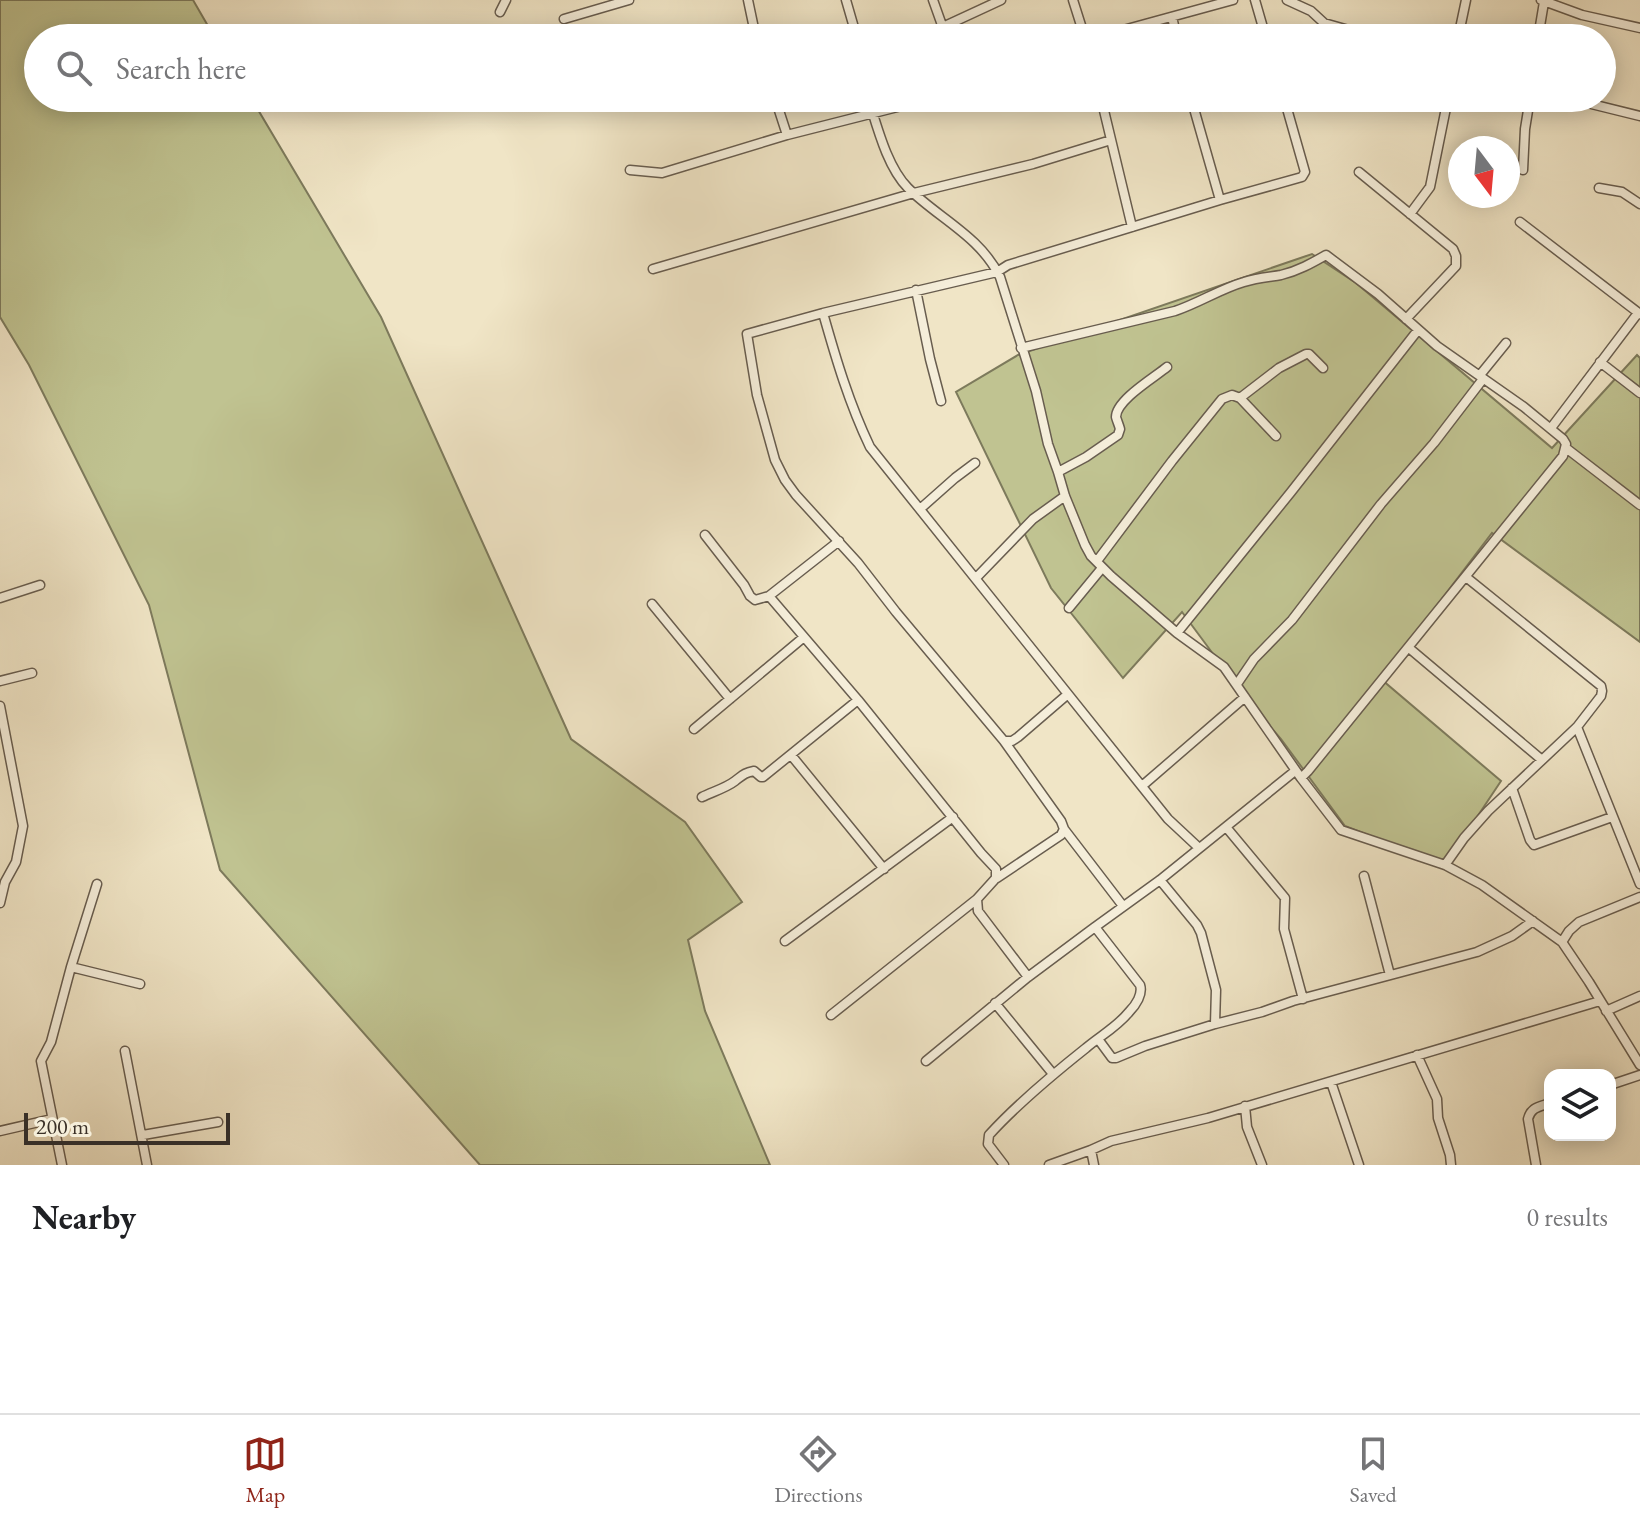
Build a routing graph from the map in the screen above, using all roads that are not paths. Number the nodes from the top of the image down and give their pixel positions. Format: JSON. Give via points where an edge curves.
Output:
{"nodes":[{"id":1,"x":506,"y":0,"type":"edge"},
{"id":2,"x":629,"y":0,"type":"edge"},
{"id":3,"x":748,"y":0,"type":"edge"},
{"id":4,"x":846,"y":0,"type":"edge"},
{"id":5,"x":933,"y":0,"type":"edge"},
{"id":6,"x":1001,"y":0,"type":"edge"},
{"id":7,"x":1073,"y":0,"type":"edge"},
{"id":8,"x":1233,"y":0,"type":"edge"},
{"id":9,"x":1255,"y":0,"type":"edge"},
{"id":10,"x":1287,"y":0,"type":"edge"},
{"id":11,"x":1466,"y":0,"type":"edge"},
{"id":12,"x":1542,"y":1,"type":"edge"},
{"id":13,"x":500,"y":12,"type":"dead end"},
{"id":14,"x":1172,"y":17,"type":"junction"},
{"id":15,"x":564,"y":19,"type":"dead end"},
{"id":16,"x":753,"y":24,"type":"edge"},
{"id":17,"x":853,"y":24,"type":"edge"},
{"id":18,"x":942,"y":24,"type":"edge"},
{"id":19,"x":951,"y":24,"type":"edge"},
{"id":20,"x":1081,"y":24,"type":"edge"},
{"id":21,"x":1143,"y":24,"type":"edge"},
{"id":22,"x":1174,"y":24,"type":"edge"},
{"id":23,"x":1262,"y":24,"type":"edge"},
{"id":24,"x":1328,"y":24,"type":"edge"},
{"id":25,"x":1461,"y":24,"type":"edge"},
{"id":26,"x":1540,"y":24,"type":"edge"},
{"id":27,"x":1640,"y":28,"type":"edge"},
{"id":28,"x":1616,"y":110,"type":"edge"},
{"id":29,"x":780,"y":112,"type":"edge"},
{"id":30,"x":877,"y":112,"type":"edge"},
{"id":31,"x":1104,"y":112,"type":"edge"},
{"id":32,"x":1195,"y":112,"type":"edge"},
{"id":33,"x":1288,"y":112,"type":"edge"},
{"id":34,"x":1445,"y":112,"type":"edge"},
{"id":35,"x":1528,"y":112,"type":"edge"},
{"id":36,"x":873,"y":113,"type":"junction"},
{"id":37,"x":1640,"y":116,"type":"edge"},
{"id":38,"x":787,"y":135,"type":"junction"},
{"id":39,"x":1111,"y":140,"type":"junction"},
{"id":40,"x":630,"y":170,"type":"dead end"},
{"id":41,"x":1523,"y":170,"type":"dead end"},
{"id":42,"x":1359,"y":172,"type":"dead end"},
{"id":43,"x":1599,"y":188,"type":"dead end"},
{"id":44,"x":914,"y":193,"type":"junction"},
{"id":45,"x":1220,"y":200,"type":"junction"},
{"id":46,"x":1640,"y":204,"type":"edge"},
{"id":47,"x":1410,"y":214,"type":"junction"},
{"id":48,"x":1520,"y":222,"type":"dead end"},
{"id":49,"x":1132,"y":227,"type":"junction"},
{"id":50,"x":653,"y":269,"type":"dead end"},
{"id":51,"x":997,"y":272,"type":"junction"},
{"id":52,"x":916,"y":290,"type":"junction"},
{"id":53,"x":823,"y":313,"type":"junction"},
{"id":54,"x":1639,"y":313,"type":"edge"},
{"id":55,"x":1406,"y":319,"type":"junction"},
{"id":56,"x":1418,"y":330,"type":"junction"},
{"id":57,"x":1506,"y":343,"type":"dead end"},
{"id":58,"x":1021,"y":348,"type":"junction"},
{"id":59,"x":1600,"y":362,"type":"junction"},
{"id":60,"x":1167,"y":367,"type":"dead end"},
{"id":61,"x":1323,"y":368,"type":"dead end"},
{"id":62,"x":1482,"y":377,"type":"junction"},
{"id":63,"x":1640,"y":393,"type":"edge"},
{"id":64,"x":1240,"y":398,"type":"junction"},
{"id":65,"x":941,"y":401,"type":"dead end"},
{"id":66,"x":1551,"y":428,"type":"junction"},
{"id":67,"x":1276,"y":436,"type":"dead end"},
{"id":68,"x":1566,"y":448,"type":"junction"},
{"id":69,"x":975,"y":463,"type":"dead end"},
{"id":70,"x":1058,"y":472,"type":"junction"},
{"id":71,"x":1065,"y":496,"type":"junction"},
{"id":72,"x":1640,"y":505,"type":"edge"},
{"id":73,"x":920,"y":509,"type":"junction"},
{"id":74,"x":705,"y":535,"type":"dead end"},
{"id":75,"x":839,"y":541,"type":"junction"},
{"id":76,"x":1100,"y":565,"type":"junction"},
{"id":77,"x":1466,"y":577,"type":"junction"},
{"id":78,"x":976,"y":578,"type":"junction"},
{"id":79,"x":40,"y":585,"type":"dead end"},
{"id":80,"x":769,"y":596,"type":"junction"},
{"id":81,"x":0,"y":598,"type":"edge"},
{"id":82,"x":652,"y":604,"type":"dead end"},
{"id":83,"x":1069,"y":608,"type":"dead end"},
{"id":84,"x":1177,"y":633,"type":"junction"},
{"id":85,"x":804,"y":637,"type":"junction"},
{"id":86,"x":1409,"y":648,"type":"junction"},
{"id":87,"x":32,"y":673,"type":"dead end"},
{"id":88,"x":0,"y":681,"type":"edge"},
{"id":89,"x":1237,"y":684,"type":"junction"},
{"id":90,"x":1068,"y":694,"type":"junction"},
{"id":91,"x":1245,"y":697,"type":"junction"},
{"id":92,"x":730,"y":699,"type":"junction"},
{"id":93,"x":858,"y":700,"type":"junction"},
{"id":94,"x":0,"y":706,"type":"edge"},
{"id":95,"x":1577,"y":727,"type":"junction"},
{"id":96,"x":694,"y":729,"type":"dead end"},
{"id":97,"x":1004,"y":741,"type":"junction"},
{"id":98,"x":791,"y":755,"type":"junction"},
{"id":99,"x":1542,"y":760,"type":"junction"},
{"id":100,"x":1298,"y":774,"type":"junction"},
{"id":101,"x":1142,"y":786,"type":"junction"},
{"id":102,"x":1512,"y":788,"type":"junction"},
{"id":103,"x":702,"y":797,"type":"dead end"},
{"id":104,"x":953,"y":817,"type":"junction"},
{"id":105,"x":1612,"y":817,"type":"junction"},
{"id":106,"x":1226,"y":827,"type":"junction"},
{"id":107,"x":1064,"y":829,"type":"junction"},
{"id":108,"x":1198,"y":847,"type":"junction"},
{"id":109,"x":1445,"y":865,"type":"junction"},
{"id":110,"x":884,"y":869,"type":"junction"},
{"id":111,"x":1364,"y":876,"type":"dead end"},
{"id":112,"x":996,"y":878,"type":"junction"},
{"id":113,"x":1160,"y":880,"type":"junction"},
{"id":114,"x":2,"y":882,"type":"edge"},
{"id":115,"x":97,"y":884,"type":"dead end"},
{"id":116,"x":1640,"y":884,"type":"edge"},
{"id":117,"x":1640,"y":897,"type":"edge"},
{"id":118,"x":977,"y":899,"type":"junction"},
{"id":119,"x":0,"y":903,"type":"edge"},
{"id":120,"x":1123,"y":906,"type":"junction"},
{"id":121,"x":1533,"y":921,"type":"junction"},
{"id":122,"x":1095,"y":927,"type":"junction"},
{"id":123,"x":785,"y":941,"type":"dead end"},
{"id":124,"x":1562,"y":942,"type":"junction"},
{"id":125,"x":71,"y":967,"type":"junction"},
{"id":126,"x":1390,"y":975,"type":"junction"},
{"id":127,"x":1028,"y":977,"type":"junction"},
{"id":128,"x":140,"y":984,"type":"dead end"},
{"id":129,"x":1640,"y":996,"type":"edge"},
{"id":130,"x":1303,"y":999,"type":"junction"},
{"id":131,"x":1600,"y":1001,"type":"junction"},
{"id":132,"x":995,"y":1003,"type":"junction"},
{"id":133,"x":1606,"y":1011,"type":"junction"},
{"id":134,"x":831,"y":1015,"type":"dead end"},
{"id":135,"x":1215,"y":1024,"type":"junction"},
{"id":136,"x":1098,"y":1039,"type":"junction"},
{"id":137,"x":125,"y":1051,"type":"dead end"},
{"id":138,"x":1417,"y":1055,"type":"junction"},
{"id":139,"x":926,"y":1061,"type":"dead end"},
{"id":140,"x":1640,"y":1065,"type":"edge"},
{"id":141,"x":1053,"y":1074,"type":"junction"},
{"id":142,"x":1640,"y":1075,"type":"edge"},
{"id":143,"x":1331,"y":1082,"type":"junction"},
{"id":144,"x":1616,"y":1083,"type":"edge"},
{"id":145,"x":1544,"y":1105,"type":"edge"},
{"id":146,"x":1245,"y":1106,"type":"junction"},
{"id":147,"x":52,"y":1119,"type":"junction"},
{"id":148,"x":218,"y":1122,"type":"dead end"},
{"id":149,"x":0,"y":1131,"type":"edge"},
{"id":150,"x":143,"y":1135,"type":"junction"},
{"id":151,"x":1091,"y":1150,"type":"junction"},
{"id":152,"x":62,"y":1165,"type":"edge"},
{"id":153,"x":147,"y":1165,"type":"edge"},
{"id":154,"x":1004,"y":1165,"type":"edge"},
{"id":155,"x":1049,"y":1165,"type":"edge"},
{"id":156,"x":1094,"y":1165,"type":"edge"},
{"id":157,"x":1262,"y":1165,"type":"edge"},
{"id":158,"x":1359,"y":1165,"type":"edge"},
{"id":159,"x":1451,"y":1165,"type":"edge"},
{"id":160,"x":1536,"y":1165,"type":"edge"}],
"edges":[{"from":1,"to":13,"type":"street"},
{"from":2,"to":15,"type":"street"},
{"from":3,"to":16,"type":"street"},
{"from":4,"to":17,"type":"street"},
{"from":5,"to":18,"type":"street"},
{"from":6,"to":19,"type":"street"},
{"from":7,"to":20,"type":"street"},
{"from":8,"to":14,"type":"street"},
{"from":9,"to":23,"type":"street"},
{"from":10,"to":24,"type":"street"},
{"from":11,"to":25,"type":"street"},
{"from":12,"to":26,"type":"street"},
{"from":12,"to":27,"type":"street"},
{"from":14,"to":21,"type":"street"},
{"from":14,"to":22,"type":"street"},
{"from":28,"to":37,"type":"street"},
{"from":29,"to":38,"type":"street"},
{"from":30,"to":36,"type":"street"},
{"from":31,"to":39,"type":"street"},
{"from":32,"to":45,"type":"street"},
{"from":33,"to":45,"type":"street","via":[[1305,175]]},
{"from":34,"to":47,"type":"street","via":[[1430,187]]},
{"from":35,"to":41,"type":"street"},
{"from":36,"to":38,"type":"street"},
{"from":36,"to":44,"type":"street","via":[[897,174]]},
{"from":38,"to":40,"type":"street","via":[[662,173]]},
{"from":39,"to":44,"type":"street"},
{"from":39,"to":49,"type":"street"},
{"from":42,"to":47,"type":"street"},
{"from":43,"to":46,"type":"street","via":[[1622,192]]},
{"from":44,"to":50,"type":"street"},
{"from":44,"to":51,"type":"street","via":[[973,240]]},
{"from":45,"to":49,"type":"street"},
{"from":47,"to":55,"type":"street","via":[[1453,249],[1457,261]]},
{"from":48,"to":54,"type":"street"},
{"from":49,"to":51,"type":"street"},
{"from":51,"to":52,"type":"street"},
{"from":51,"to":58,"type":"street"},
{"from":52,"to":53,"type":"street"},
{"from":52,"to":65,"type":"street"},
{"from":53,"to":73,"type":"street","via":[[859,425],[870,447]]},
{"from":53,"to":75,"type":"street","via":[[749,332],[746,338],[775,460],[796,495]]},
{"from":54,"to":59,"type":"street"},
{"from":55,"to":56,"type":"street"},
{"from":55,"to":58,"type":"street","via":[[1326,255],[1175,311]]},
{"from":56,"to":62,"type":"street"},
{"from":56,"to":84,"type":"street"},
{"from":57,"to":62,"type":"street"},
{"from":58,"to":70,"type":"street"},
{"from":59,"to":63,"type":"street"},
{"from":59,"to":66,"type":"street"},
{"from":60,"to":70,"type":"street","via":[[1119,408],[1118,435]]},
{"from":61,"to":64,"type":"street","via":[[1306,354]]},
{"from":62,"to":66,"type":"street"},
{"from":62,"to":89,"type":"street"},
{"from":64,"to":67,"type":"street"},
{"from":64,"to":76,"type":"street","via":[[1222,399]]},
{"from":66,"to":68,"type":"street"},
{"from":68,"to":72,"type":"street"},
{"from":68,"to":77,"type":"street"},
{"from":69,"to":73,"type":"street"},
{"from":70,"to":71,"type":"street"},
{"from":71,"to":76,"type":"street","via":[[1085,545]]},
{"from":71,"to":78,"type":"street","via":[[1033,519]]},
{"from":73,"to":78,"type":"street"},
{"from":74,"to":80,"type":"street","via":[[750,596]]},
{"from":75,"to":80,"type":"street"},
{"from":75,"to":97,"type":"street"},
{"from":76,"to":83,"type":"street"},
{"from":76,"to":84,"type":"street"},
{"from":77,"to":86,"type":"street"},
{"from":77,"to":95,"type":"street","via":[[1601,686],[1601,696]]},
{"from":78,"to":90,"type":"street"},
{"from":79,"to":81,"type":"street"},
{"from":80,"to":85,"type":"street"},
{"from":82,"to":92,"type":"street"},
{"from":84,"to":89,"type":"street","via":[[1215,659]]},
{"from":85,"to":92,"type":"street"},
{"from":85,"to":93,"type":"street"},
{"from":86,"to":99,"type":"street"},
{"from":86,"to":100,"type":"street","via":[[1317,761]]},
{"from":87,"to":88,"type":"street"},
{"from":89,"to":91,"type":"street"},
{"from":90,"to":97,"type":"street","via":[[1018,737]]},
{"from":90,"to":101,"type":"street"},
{"from":91,"to":100,"type":"street"},
{"from":91,"to":101,"type":"street"},
{"from":92,"to":96,"type":"street"},
{"from":93,"to":98,"type":"street"},
{"from":93,"to":104,"type":"street"},
{"from":94,"to":114,"type":"street","via":[[23,826],[16,862]]},
{"from":95,"to":99,"type":"street"},
{"from":95,"to":105,"type":"street"},
{"from":97,"to":107,"type":"street"},
{"from":98,"to":103,"type":"street","via":[[763,777],[749,771]]},
{"from":98,"to":110,"type":"street"},
{"from":99,"to":102,"type":"street"},
{"from":100,"to":106,"type":"street"},
{"from":100,"to":109,"type":"street","via":[[1344,832]]},
{"from":101,"to":108,"type":"street"},
{"from":102,"to":105,"type":"street","via":[[1534,845]]},
{"from":102,"to":109,"type":"street"},
{"from":104,"to":110,"type":"street"},
{"from":104,"to":112,"type":"street","via":[[996,869]]},
{"from":105,"to":116,"type":"street"},
{"from":106,"to":108,"type":"street"},
{"from":106,"to":130,"type":"street","via":[[1284,896],[1285,935]]},
{"from":107,"to":112,"type":"street"},
{"from":107,"to":120,"type":"street"},
{"from":108,"to":113,"type":"street"},
{"from":109,"to":121,"type":"street"},
{"from":110,"to":123,"type":"street"},
{"from":111,"to":126,"type":"street"},
{"from":112,"to":118,"type":"street"},
{"from":113,"to":120,"type":"street"},
{"from":113,"to":135,"type":"street","via":[[1201,933],[1216,990]]},
{"from":114,"to":119,"type":"street"},
{"from":115,"to":125,"type":"street"},
{"from":117,"to":124,"type":"street","via":[[1579,922]]},
{"from":118,"to":127,"type":"street","via":[[978,911]]},
{"from":118,"to":134,"type":"street"},
{"from":120,"to":122,"type":"street"},
{"from":121,"to":124,"type":"street"},
{"from":121,"to":126,"type":"street","via":[[1493,946]]},
{"from":122,"to":127,"type":"street"},
{"from":122,"to":136,"type":"street","via":[[1142,989],[1131,1011]]},
{"from":124,"to":131,"type":"street"},
{"from":125,"to":128,"type":"street"},
{"from":125,"to":147,"type":"street","via":[[41,1061]]},
{"from":126,"to":130,"type":"street"},
{"from":127,"to":132,"type":"street"},
{"from":129,"to":133,"type":"street"},
{"from":130,"to":135,"type":"street"},
{"from":131,"to":133,"type":"street"},
{"from":131,"to":138,"type":"street"},
{"from":132,"to":139,"type":"street"},
{"from":132,"to":141,"type":"street"},
{"from":133,"to":140,"type":"street"},
{"from":135,"to":136,"type":"street","via":[[1116,1058]]},
{"from":136,"to":141,"type":"street"},
{"from":137,"to":150,"type":"street"},
{"from":138,"to":143,"type":"street"},
{"from":138,"to":159,"type":"street","via":[[1436,1094]]},
{"from":141,"to":154,"type":"street","via":[[989,1135],[988,1144]]},
{"from":142,"to":144,"type":"street"},
{"from":143,"to":146,"type":"street"},
{"from":143,"to":158,"type":"street"},
{"from":145,"to":160,"type":"street","via":[[1530,1112],[1528,1119]]},
{"from":146,"to":151,"type":"street"},
{"from":146,"to":157,"type":"street"},
{"from":147,"to":149,"type":"street"},
{"from":147,"to":152,"type":"street"},
{"from":148,"to":150,"type":"street"},
{"from":150,"to":153,"type":"street"},
{"from":151,"to":155,"type":"street"},
{"from":151,"to":156,"type":"street"}]}
